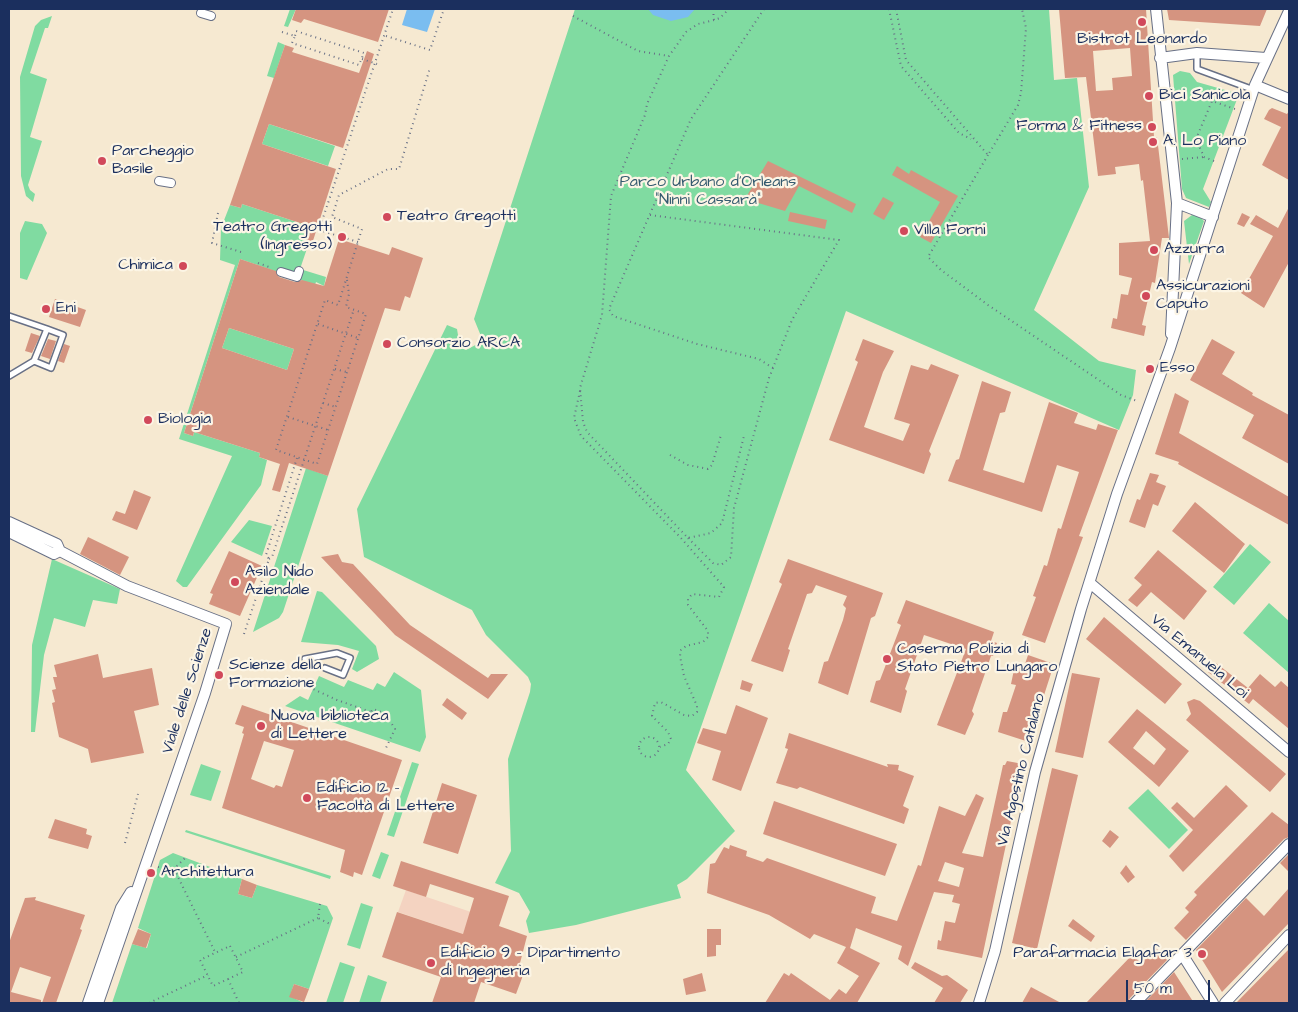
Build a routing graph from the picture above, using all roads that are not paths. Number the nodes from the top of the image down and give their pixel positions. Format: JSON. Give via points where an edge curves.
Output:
{"nodes":[{"id":1,"x":1156,"y":9,"type":"edge"},
{"id":2,"x":1289,"y":11,"type":"edge"},
{"id":3,"x":201,"y":13,"type":"dead end"},
{"id":4,"x":211,"y":16,"type":"dead end"},
{"id":5,"x":1197,"y":53,"type":"junction"},
{"id":6,"x":1160,"y":58,"type":"junction"},
{"id":7,"x":1266,"y":58,"type":"junction"},
{"id":8,"x":1255,"y":88,"type":"junction"},
{"id":9,"x":1289,"y":99,"type":"edge"},
{"id":10,"x":159,"y":181,"type":"dead end"},
{"id":11,"x":171,"y":183,"type":"dead end"},
{"id":12,"x":1177,"y":203,"type":"junction"},
{"id":13,"x":1213,"y":217,"type":"junction"},
{"id":14,"x":299,"y":271,"type":"dead end"},
{"id":15,"x":282,"y":272,"type":"road end"},
{"id":16,"x":9,"y":316,"type":"edge"},
{"id":17,"x":47,"y":329,"type":"junction"},
{"id":18,"x":1170,"y":348,"type":"junction"},
{"id":19,"x":34,"y":362,"type":"junction"},
{"id":20,"x":9,"y":376,"type":"edge"},
{"id":21,"x":9,"y":522,"type":"edge"},
{"id":22,"x":9,"y":532,"type":"edge"},
{"id":23,"x":57,"y":550,"type":"junction"},
{"id":24,"x":1090,"y":583,"type":"junction"},
{"id":25,"x":305,"y":659,"type":"dead end"},
{"id":26,"x":324,"y":668,"type":"dead end"},
{"id":27,"x":1289,"y":752,"type":"edge"},
{"id":28,"x":1289,"y":844,"type":"edge"},
{"id":29,"x":139,"y":881,"type":"junction"},
{"id":30,"x":1289,"y":936,"type":"edge"},
{"id":31,"x":1182,"y":954,"type":"junction"},
{"id":32,"x":88,"y":1003,"type":"edge"},
{"id":33,"x":98,"y":1003,"type":"edge"},
{"id":34,"x":979,"y":1003,"type":"edge"},
{"id":35,"x":1135,"y":1003,"type":"edge"},
{"id":36,"x":1213,"y":1003,"type":"edge"},
{"id":37,"x":1225,"y":1003,"type":"edge"}],
"edges":[{"from":1,"to":6,"type":"street"},
{"from":2,"to":7,"type":"street","name":"Via Agostino Catalano"},
{"from":3,"to":4,"type":"street"},
{"from":5,"to":6,"type":"street"},
{"from":5,"to":7,"type":"street"},
{"from":5,"to":8,"type":"lane","via":[[1197,69]]},
{"from":6,"to":12,"type":"street"},
{"from":7,"to":8,"type":"street","name":"Via Agostino Catalano"},
{"from":8,"to":9,"type":"street"},
{"from":8,"to":13,"type":"street","name":"Via Agostino Catalano"},
{"from":10,"to":11,"type":"street"},
{"from":12,"to":13,"type":"street"},
{"from":12,"to":18,"type":"street"},
{"from":13,"to":18,"type":"street","name":"Via Agostino Catalano"},
{"from":14,"to":15,"type":"street","via":[[297,277]]},
{"from":16,"to":17,"type":"lane"},
{"from":17,"to":19,"type":"lane"},
{"from":17,"to":19,"type":"lane","via":[[63,335],[51,368]]},
{"from":18,"to":24,"type":"street","name":"Via Agostino Catalano","via":[[1117,494]]},
{"from":19,"to":20,"type":"lane"},
{"from":21,"to":23,"type":"street","name":"Viale delle Scienze"},
{"from":22,"to":23,"type":"street","name":"Viale delle Scienze"},
{"from":23,"to":29,"type":"street","name":"Viale delle Scienze","via":[[127,586],[226,624]]},
{"from":24,"to":27,"type":"street","name":"Via Emanuela Loi"},
{"from":24,"to":34,"type":"street","name":"Via Agostino Catalano","via":[[1035,772],[995,952]]},
{"from":25,"to":26,"type":"lane","via":[[338,652],[350,658],[343,675]]},
{"from":28,"to":31,"type":"street"},
{"from":29,"to":32,"type":"street","name":"Viale delle Scienze","via":[[121,908]]},
{"from":29,"to":33,"type":"street","name":"Viale delle Scienze"},
{"from":30,"to":37,"type":"street"},
{"from":31,"to":35,"type":"street"},
{"from":31,"to":36,"type":"street"}]}
